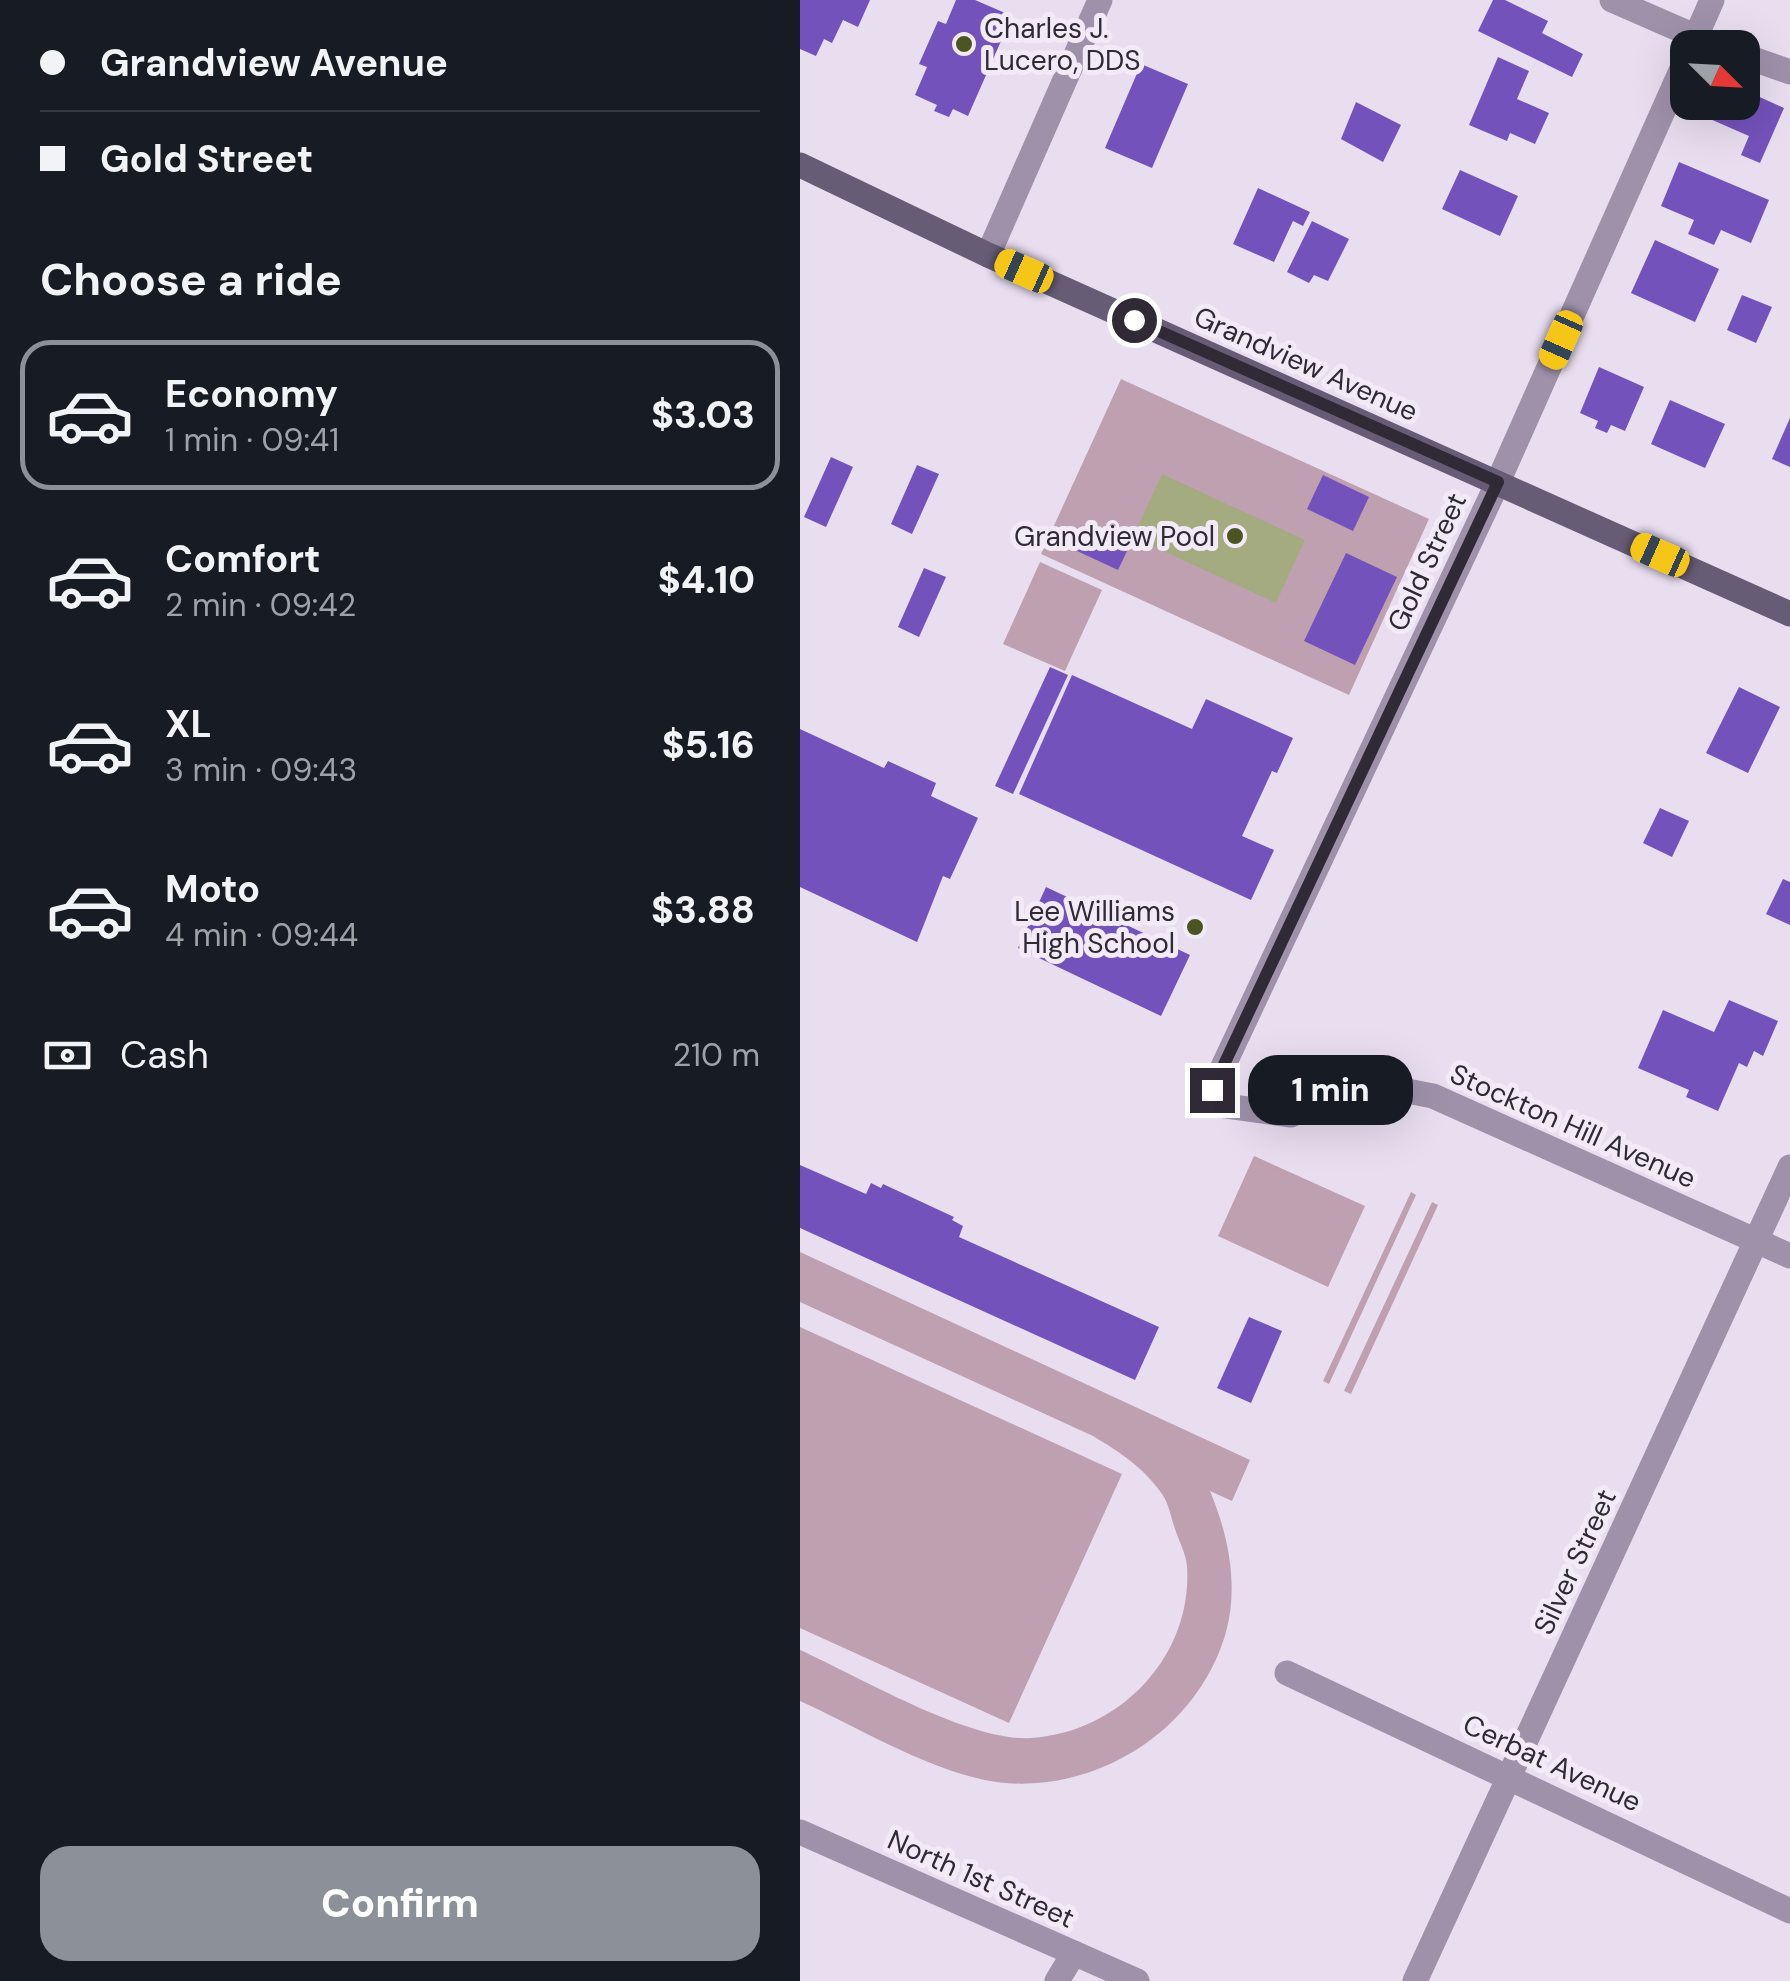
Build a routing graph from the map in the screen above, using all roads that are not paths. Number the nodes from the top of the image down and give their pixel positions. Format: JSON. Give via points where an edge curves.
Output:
{"nodes":[{"id":1,"x":1100,"y":0,"type":"edge"},
{"id":2,"x":1612,"y":0,"type":"edge"},
{"id":3,"x":1712,"y":0,"type":"edge"},
{"id":4,"x":1699,"y":30,"type":"edge"},
{"id":5,"x":1670,"y":35,"type":"edge"},
{"id":6,"x":1760,"y":61,"type":"edge"},
{"id":7,"x":1790,"y":72,"type":"edge"},
{"id":8,"x":1670,"y":94,"type":"edge"},
{"id":9,"x":800,"y":165,"type":"edge"},
{"id":10,"x":988,"y":255,"type":"junction"},
{"id":11,"x":1498,"y":482,"type":"junction"},
{"id":12,"x":1790,"y":614,"type":"edge"},
{"id":13,"x":1212,"y":1097,"type":"joint"},
{"id":14,"x":1790,"y":1167,"type":"edge"},
{"id":15,"x":1756,"y":1240,"type":"junction"},
{"id":16,"x":1790,"y":1256,"type":"edge"},
{"id":17,"x":1287,"y":1673,"type":"dead end"},
{"id":18,"x":1510,"y":1775,"type":"junction"},
{"id":19,"x":800,"y":1832,"type":"edge"},
{"id":20,"x":1790,"y":1911,"type":"edge"},
{"id":21,"x":1074,"y":1954,"type":"junction"},
{"id":22,"x":1058,"y":1981,"type":"edge"},
{"id":23,"x":1137,"y":1981,"type":"edge"},
{"id":24,"x":1415,"y":1981,"type":"edge"}],
"edges":[{"from":1,"to":10,"type":"street"},
{"from":2,"to":5,"type":"street"},
{"from":3,"to":4,"type":"street","name":"Gold Street"},
{"from":6,"to":7,"type":"street"},
{"from":8,"to":11,"type":"street","name":"Gold Street"},
{"from":9,"to":10,"type":"main road","name":"Grandview Avenue"},
{"from":10,"to":11,"type":"main road","name":"Grandview Avenue"},
{"from":11,"to":12,"type":"main road","name":"Grandview Avenue"},
{"from":11,"to":13,"type":"street","name":"Gold Street"},
{"from":13,"to":15,"type":"street","name":"Stockton Hill Avenue","via":[[1292,1115],[1366,1083],[1434,1096]]},
{"from":14,"to":15,"type":"street","name":"Silver Street"},
{"from":15,"to":16,"type":"street","name":"Stockton Hill Avenue"},
{"from":15,"to":18,"type":"street","name":"Silver Street"},
{"from":17,"to":18,"type":"street","name":"Cerbat Avenue"},
{"from":18,"to":20,"type":"street","name":"Cerbat Avenue"},
{"from":18,"to":24,"type":"street","name":"Silver Street"},
{"from":19,"to":21,"type":"street","name":"North 1st Street"},
{"from":21,"to":22,"type":"street"},
{"from":21,"to":23,"type":"street","name":"North 1st Street"}]}
